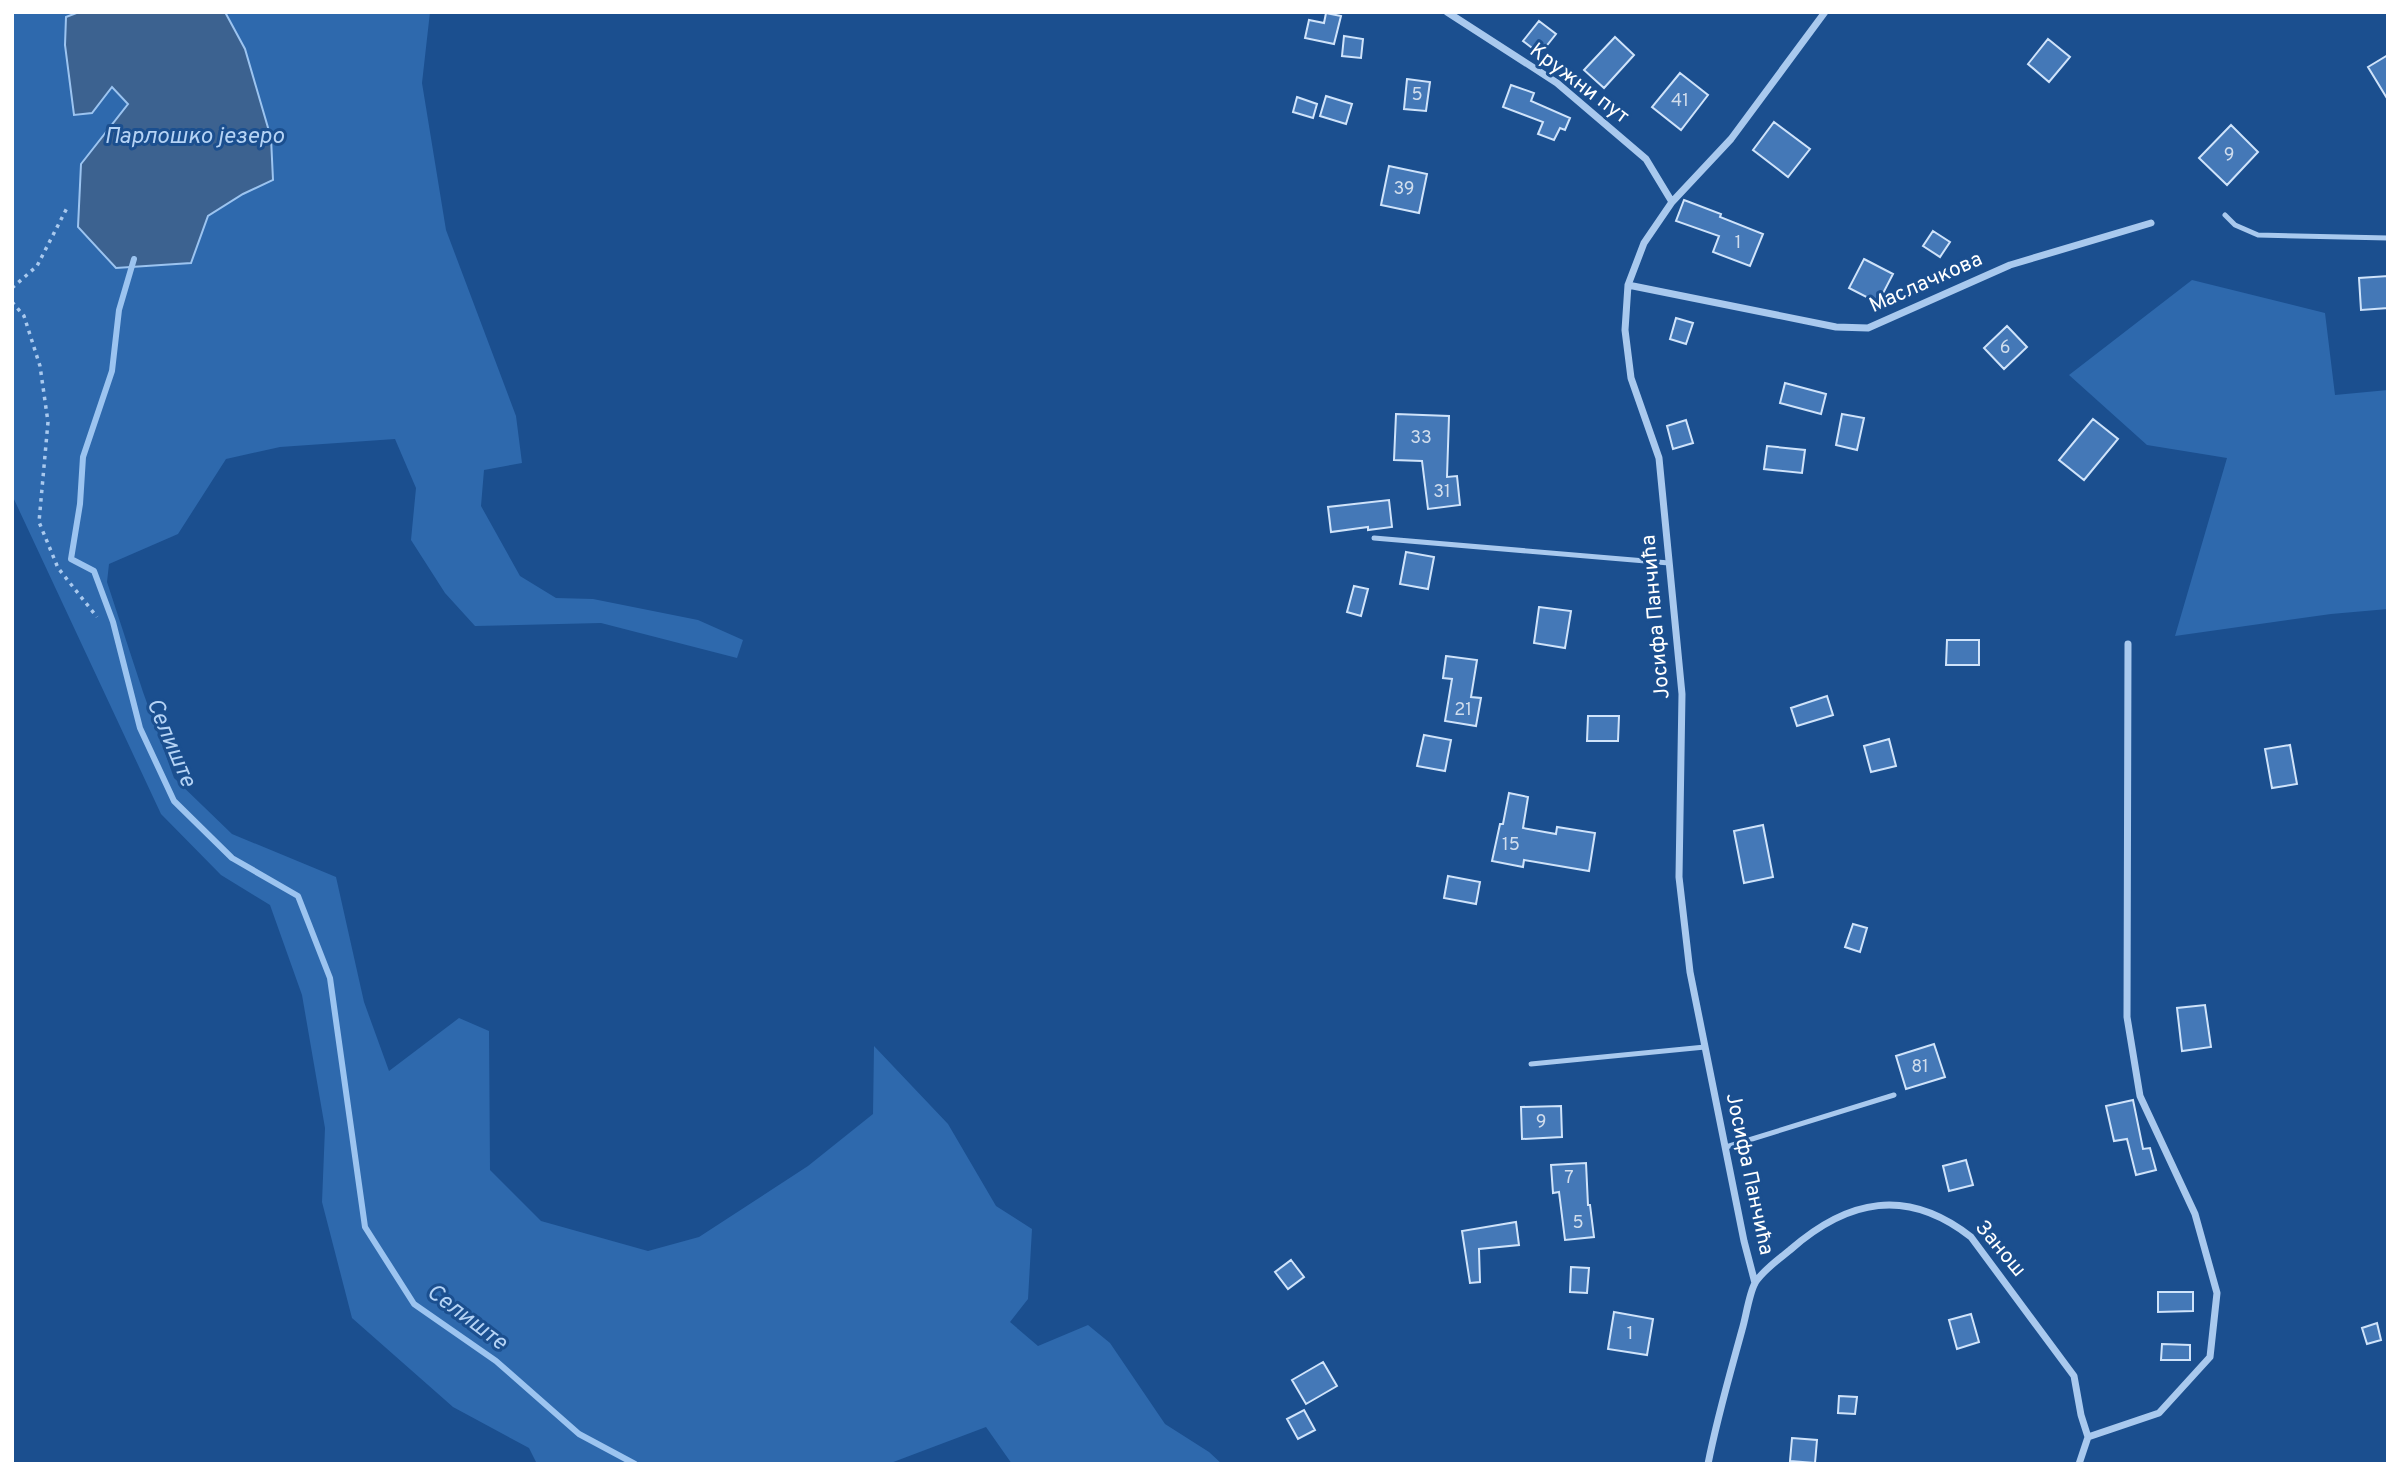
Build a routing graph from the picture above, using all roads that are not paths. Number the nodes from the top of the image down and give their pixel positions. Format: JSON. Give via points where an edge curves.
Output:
{"nodes":[{"id":1,"x":1825,"y":12,"type":"edge"},
{"id":2,"x":1449,"y":13,"type":"edge"},
{"id":3,"x":1672,"y":202,"type":"junction"},
{"id":4,"x":2225,"y":215,"type":"dead end"},
{"id":5,"x":2151,"y":223,"type":"dead end"},
{"id":6,"x":2388,"y":238,"type":"edge"},
{"id":7,"x":1628,"y":285,"type":"junction"},
{"id":8,"x":1374,"y":538,"type":"dead end"},
{"id":9,"x":1669,"y":563,"type":"junction"},
{"id":10,"x":2127,"y":644,"type":"dead end"},
{"id":11,"x":1705,"y":1047,"type":"junction"},
{"id":12,"x":1531,"y":1064,"type":"dead end"},
{"id":13,"x":1894,"y":1095,"type":"dead end"},
{"id":14,"x":1726,"y":1147,"type":"junction"},
{"id":15,"x":1755,"y":1283,"type":"junction"},
{"id":16,"x":2088,"y":1437,"type":"junction"},
{"id":17,"x":1709,"y":1464,"type":"edge"},
{"id":18,"x":2079,"y":1464,"type":"edge"}],
"edges":[{"from":1,"to":3,"type":"street","name":"Јосифа Панчића","via":[[1731,139]]},
{"from":2,"to":3,"type":"street","name":"Кружни пут","via":[[1557,83],[1647,159]]},
{"from":3,"to":7,"type":"street","name":"Јосифа Панчића","via":[[1644,243]]},
{"from":4,"to":6,"type":"lane","via":[[2258,235]]},
{"from":5,"to":7,"type":"street","name":"Маслачкова","via":[[2010,265],[1868,328],[1836,327]]},
{"from":7,"to":9,"type":"street","name":"Јосифа Панчића","via":[[1625,330],[1631,378],[1659,458]]},
{"from":8,"to":9,"type":"lane"},
{"from":9,"to":11,"type":"street","name":"Јосифа Панчића","via":[[1682,694],[1679,877]]},
{"from":10,"to":16,"type":"street","via":[[2127,1017],[2140,1096],[2195,1214],[2217,1293],[2210,1357],[2159,1413]]},
{"from":11,"to":12,"type":"lane"},
{"from":11,"to":14,"type":"street","name":"Јосифа Панчића"},
{"from":13,"to":14,"type":"lane"},
{"from":14,"to":15,"type":"street","name":"Јосифа Панчића"},
{"from":15,"to":16,"type":"street","name":"Занош","via":[[1808,1234],[1875,1204],[1906,1207],[1951,1221],[1971,1237],[2074,1376]]},
{"from":15,"to":17,"type":"street"},
{"from":16,"to":18,"type":"street"}]}
